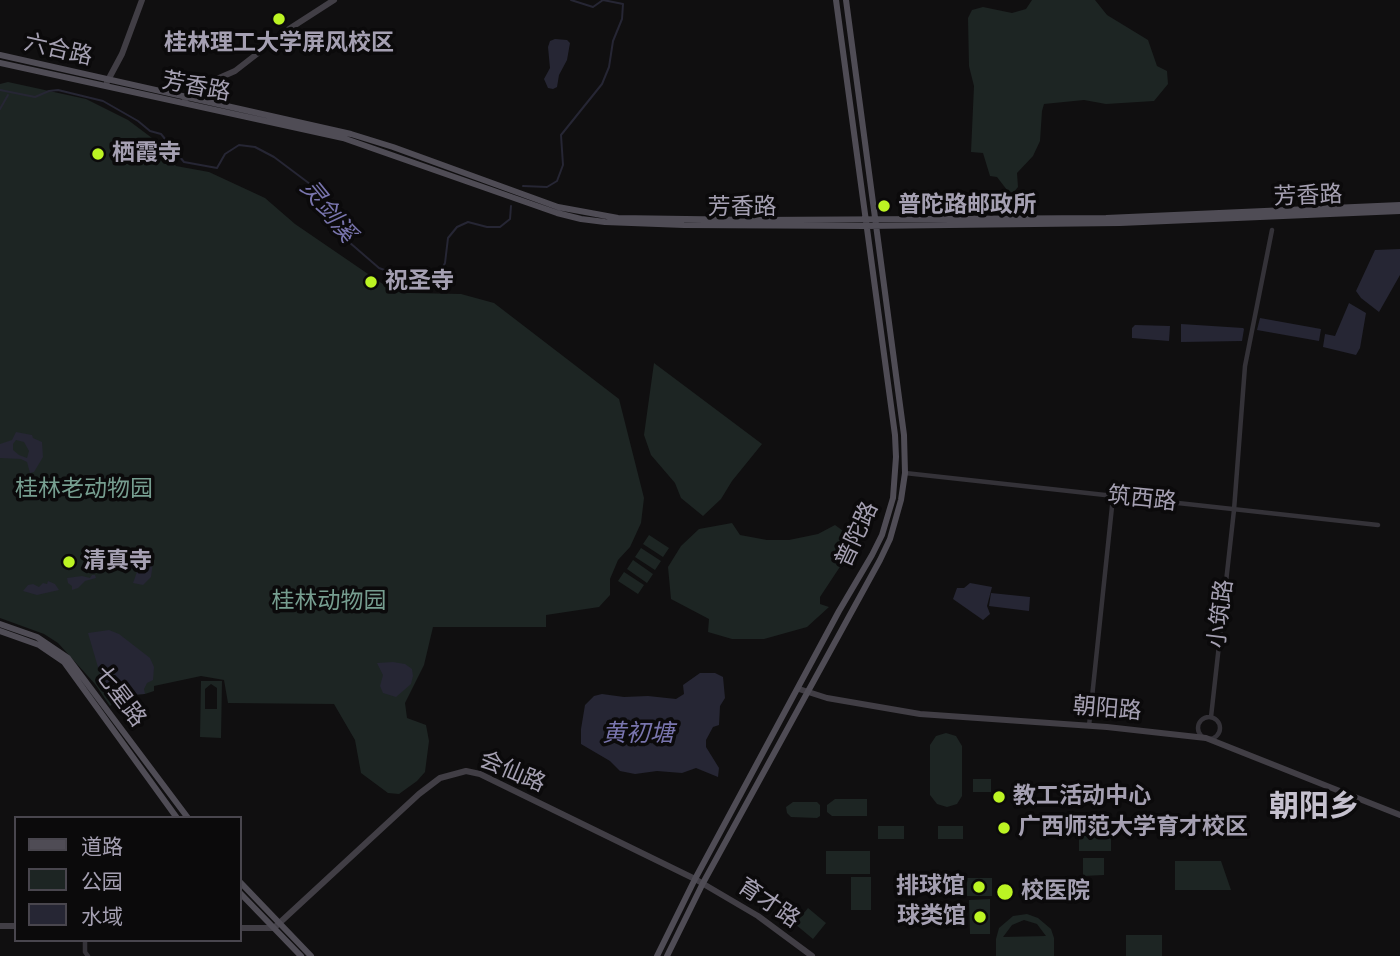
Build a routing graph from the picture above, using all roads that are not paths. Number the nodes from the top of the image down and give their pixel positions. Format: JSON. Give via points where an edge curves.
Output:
{"nodes":[{"id":1,"x":142,"y":0,"type":"edge"},
{"id":2,"x":334,"y":0,"type":"edge"},
{"id":3,"x":836,"y":0,"type":"edge"},
{"id":4,"x":846,"y":0,"type":"edge"},
{"id":5,"x":0,"y":55,"type":"edge"},
{"id":6,"x":0,"y":63,"type":"edge"},
{"id":7,"x":105,"y":84,"type":"junction"},
{"id":8,"x":184,"y":100,"type":"junction"},
{"id":9,"x":1400,"y":205,"type":"edge"},
{"id":10,"x":1400,"y":211,"type":"edge"},
{"id":11,"x":874,"y":222,"type":"junction"},
{"id":12,"x":865,"y":223,"type":"junction"},
{"id":13,"x":1272,"y":230,"type":"dead end"},
{"id":14,"x":905,"y":473,"type":"junction"},
{"id":15,"x":1113,"y":496,"type":"junction"},
{"id":16,"x":1234,"y":510,"type":"junction"},
{"id":17,"x":1378,"y":525,"type":"dead end"},
{"id":18,"x":0,"y":624,"type":"edge"},
{"id":19,"x":0,"y":631,"type":"edge"},
{"id":20,"x":799,"y":689,"type":"junction"},
{"id":21,"x":807,"y":693,"type":"junction"},
{"id":22,"x":1211,"y":717,"type":"junction"},
{"id":23,"x":1089,"y":726,"type":"junction"},
{"id":24,"x":1206,"y":738,"type":"junction"},
{"id":25,"x":1400,"y":815,"type":"edge"},
{"id":26,"x":176,"y":816,"type":"edge"},
{"id":27,"x":186,"y":816,"type":"edge"},
{"id":28,"x":695,"y":879,"type":"junction"},
{"id":29,"x":703,"y":883,"type":"junction"},
{"id":30,"x":242,"y":884,"type":"edge"},
{"id":31,"x":242,"y":894,"type":"edge"},
{"id":32,"x":276,"y":926,"type":"junction"},
{"id":33,"x":242,"y":928,"type":"edge"},
{"id":34,"x":301,"y":956,"type":"edge"},
{"id":35,"x":310,"y":956,"type":"edge"},
{"id":36,"x":657,"y":956,"type":"edge"},
{"id":37,"x":667,"y":956,"type":"edge"},
{"id":38,"x":812,"y":956,"type":"edge"}],
"edges":[{"from":1,"to":7,"type":"street"},
{"from":2,"to":8,"type":"street","via":[[235,71]]},
{"from":3,"to":12,"type":"main road","name":"普陀路"},
{"from":4,"to":11,"type":"main road","name":"普陀路"},
{"from":5,"to":7,"type":"main road","name":"六合路"},
{"from":6,"to":7,"type":"main road","name":"六合路"},
{"from":7,"to":8,"type":"main road","name":"芳香路"},
{"from":8,"to":12,"type":"main road","name":"芳香路","via":[[351,135],[583,213],[618,218]]},
{"from":9,"to":11,"type":"main road","name":"芳香路"},
{"from":10,"to":11,"type":"main road","name":"芳香路","via":[[1120,223]]},
{"from":11,"to":12,"type":"main road","name":"芳香路"},
{"from":11,"to":14,"type":"main road","name":"普陀路","via":[[904,435]]},
{"from":12,"to":20,"type":"main road","name":"普陀路","via":[[895,435],[893,498],[882,536]]},
{"from":13,"to":16,"type":"street","name":"小筑路","via":[[1245,366]]},
{"from":14,"to":15,"type":"street","name":"筑西路"},
{"from":14,"to":21,"type":"main road","name":"普陀路","via":[[890,539]]},
{"from":15,"to":16,"type":"street","name":"筑西路"},
{"from":15,"to":23,"type":"street"},
{"from":16,"to":17,"type":"street","name":"筑西路"},
{"from":16,"to":22,"type":"street","name":"小筑路"},
{"from":18,"to":27,"type":"main road","name":"七星路","via":[[37,638],[68,658]]},
{"from":19,"to":26,"type":"main road","name":"七星路","via":[[50,651],[64,662]]},
{"from":20,"to":21,"type":"street","name":"朝阳路"},
{"from":20,"to":28,"type":"main road","name":"普陀路"},
{"from":21,"to":23,"type":"street","name":"朝阳路","via":[[920,714]]},
{"from":21,"to":29,"type":"main road","name":"普陀路"},
{"from":22,"to":24,"type":"street","via":[[1198,727]]},
{"from":22,"to":24,"type":"street","via":[[1220,730]]},
{"from":23,"to":24,"type":"street","name":"朝阳路"},
{"from":24,"to":25,"type":"street","name":"朝阳路"},
{"from":28,"to":29,"type":"street","name":"育才路"},
{"from":28,"to":32,"type":"street","name":"会仙路","via":[[466,771],[440,778],[419,794]]},
{"from":28,"to":36,"type":"main road","name":"普陀路"},
{"from":29,"to":37,"type":"main road","name":"普陀路"},
{"from":29,"to":38,"type":"street","name":"育才路","via":[[758,915]]},
{"from":30,"to":32,"type":"main road"},
{"from":31,"to":32,"type":"main road"},
{"from":32,"to":33,"type":"street"},
{"from":32,"to":34,"type":"main road"},
{"from":32,"to":35,"type":"main road"}]}
